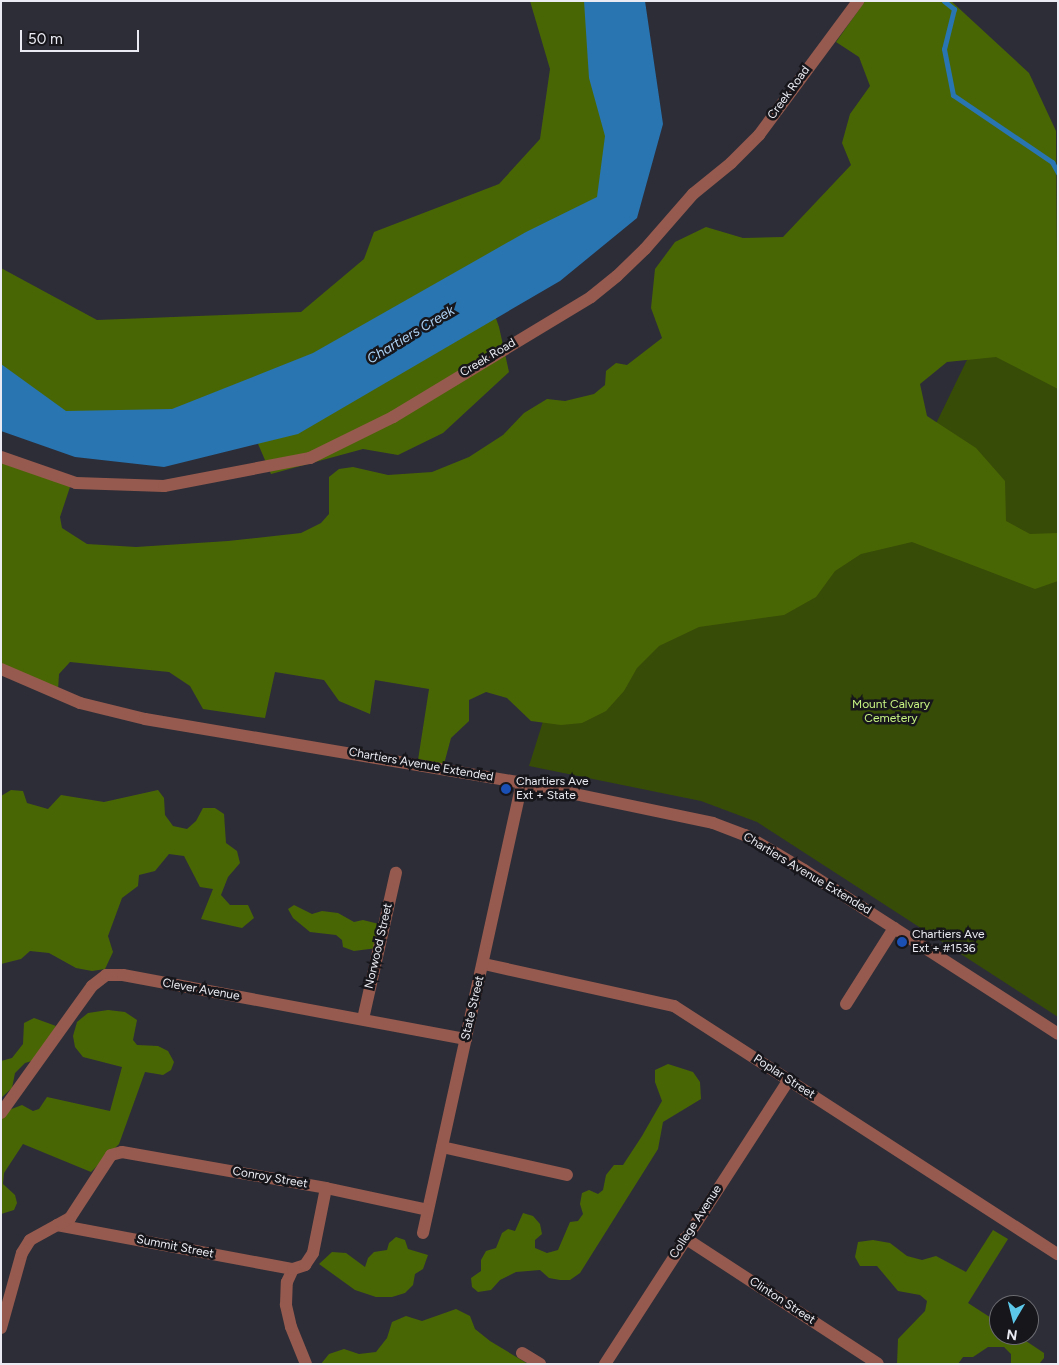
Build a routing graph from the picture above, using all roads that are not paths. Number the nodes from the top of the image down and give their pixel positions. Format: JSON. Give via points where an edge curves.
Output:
{"nodes":[{"id":1,"x":858,"y":1,"type":"edge"},
{"id":2,"x":1,"y":457,"type":"edge"},
{"id":3,"x":1,"y":669,"type":"edge"},
{"id":4,"x":522,"y":783,"type":"junction"},
{"id":5,"x":396,"y":873,"type":"dead end"},
{"id":6,"x":894,"y":928,"type":"junction"},
{"id":7,"x":484,"y":964,"type":"junction"},
{"id":8,"x":846,"y":1004,"type":"dead end"},
{"id":9,"x":363,"y":1019,"type":"junction"},
{"id":10,"x":1058,"y":1034,"type":"edge"},
{"id":11,"x":466,"y":1039,"type":"junction"},
{"id":12,"x":788,"y":1081,"type":"junction"},
{"id":13,"x":1,"y":1113,"type":"edge"},
{"id":14,"x":442,"y":1147,"type":"junction"},
{"id":15,"x":567,"y":1174,"type":"dead end"},
{"id":16,"x":326,"y":1188,"type":"junction"},
{"id":17,"x":428,"y":1210,"type":"junction"},
{"id":18,"x":57,"y":1225,"type":"junction"},
{"id":19,"x":423,"y":1233,"type":"dead end"},
{"id":20,"x":685,"y":1238,"type":"junction"},
{"id":21,"x":1058,"y":1254,"type":"edge"},
{"id":22,"x":293,"y":1270,"type":"junction"},
{"id":23,"x":1,"y":1328,"type":"edge"},
{"id":24,"x":522,"y":1353,"type":"dead end"},
{"id":25,"x":306,"y":1364,"type":"edge"},
{"id":26,"x":540,"y":1364,"type":"edge"},
{"id":27,"x":605,"y":1364,"type":"edge"},
{"id":28,"x":878,"y":1364,"type":"edge"}],
"edges":[{"from":1,"to":2,"type":"street","name":"Creek Road","via":[[759,134],[732,163],[693,194],[617,276],[583,301],[393,417],[310,458],[164,486],[76,482]]},
{"from":3,"to":4,"type":"street","name":"Chartiers Avenue Extended","via":[[80,703],[145,719]]},
{"from":4,"to":6,"type":"street","name":"Chartiers Avenue Extended","via":[[713,823],[745,835]]},
{"from":4,"to":7,"type":"street","name":"State Street"},
{"from":5,"to":9,"type":"street","name":"Norwood Street"},
{"from":6,"to":8,"type":"street"},
{"from":6,"to":10,"type":"street","name":"Chartiers Avenue Extended"},
{"from":7,"to":11,"type":"street","name":"State Street"},
{"from":7,"to":12,"type":"street","name":"Poplar Street","via":[[674,1006]]},
{"from":9,"to":11,"type":"street","name":"Clever Avenue"},
{"from":9,"to":13,"type":"street","name":"Clever Avenue","via":[[123,976],[106,976],[92,986]]},
{"from":11,"to":14,"type":"street","name":"State Street"},
{"from":12,"to":20,"type":"street","name":"College Avenue"},
{"from":12,"to":21,"type":"street","name":"Poplar Street"},
{"from":14,"to":15,"type":"street"},
{"from":14,"to":17,"type":"street","name":"State Street"},
{"from":16,"to":17,"type":"street","name":"Conroy Street"},
{"from":16,"to":18,"type":"street","name":"Conroy Street","via":[[122,1152],[111,1155],[70,1218]]},
{"from":16,"to":22,"type":"street","via":[[313,1253],[305,1264]]},
{"from":17,"to":19,"type":"street","name":"State Street"},
{"from":18,"to":22,"type":"street","name":"Summit Street"},
{"from":18,"to":23,"type":"street","via":[[30,1240],[22,1253]]},
{"from":20,"to":27,"type":"street","name":"College Avenue"},
{"from":20,"to":28,"type":"street","name":"Clinton Street"},
{"from":22,"to":25,"type":"street","via":[[287,1282],[286,1305]]},
{"from":24,"to":26,"type":"street"}]}
